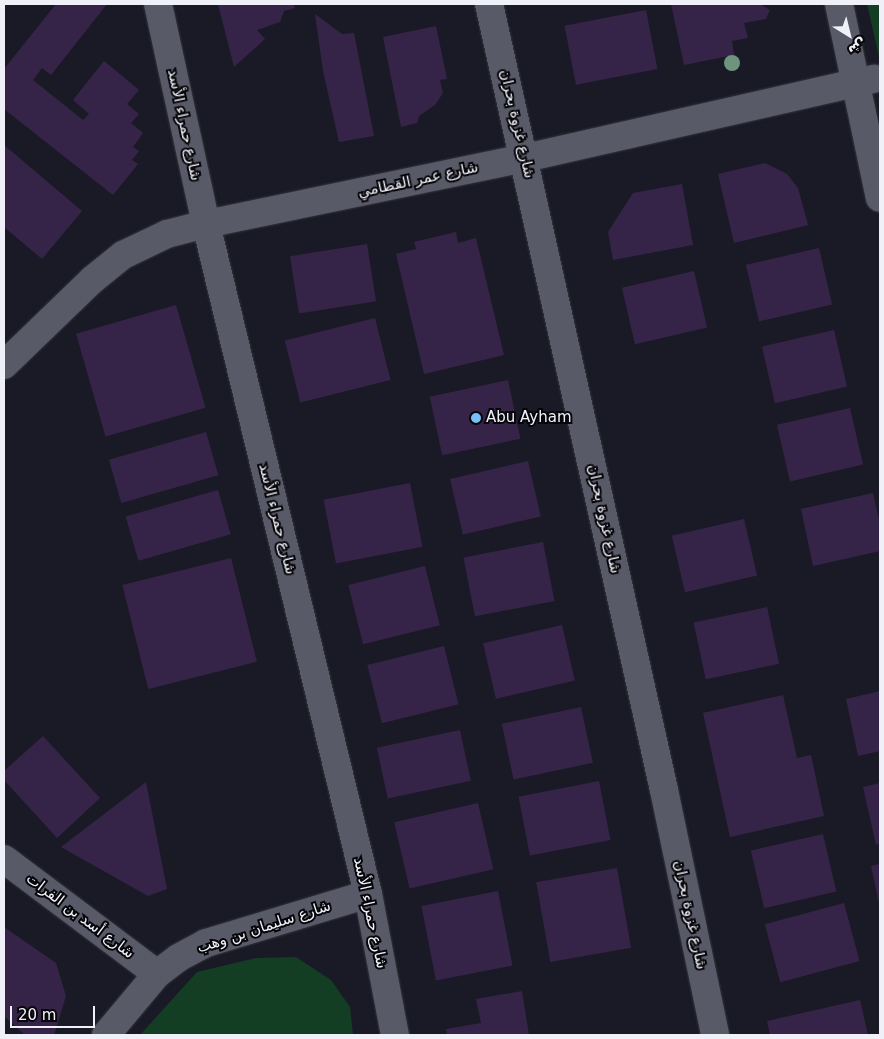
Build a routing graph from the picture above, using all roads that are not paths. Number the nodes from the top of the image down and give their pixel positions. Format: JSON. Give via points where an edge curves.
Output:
{"nodes":[{"id":1,"x":158,"y":4,"type":"edge"},
{"id":2,"x":489,"y":4,"type":"edge"},
{"id":3,"x":839,"y":4,"type":"edge"},
{"id":4,"x":858,"y":4,"type":"edge"},
{"id":5,"x":864,"y":81,"type":"junction"},
{"id":6,"x":880,"y":108,"type":"edge"},
{"id":7,"x":525,"y":158,"type":"junction"},
{"id":8,"x":880,"y":198,"type":"edge"},
{"id":9,"x":206,"y":224,"type":"junction"},
{"id":10,"x":4,"y":365,"type":"edge"},
{"id":11,"x":4,"y":859,"type":"edge"},
{"id":12,"x":368,"y":894,"type":"junction"},
{"id":13,"x":156,"y":974,"type":"junction"},
{"id":14,"x":106,"y":1035,"type":"edge"},
{"id":15,"x":394,"y":1035,"type":"edge"},
{"id":16,"x":715,"y":1035,"type":"edge"}],
"edges":[{"from":1,"to":9,"type":"street","name":"شارع حمراء الأسد"},
{"from":2,"to":7,"type":"street","name":"شارع غزوة بحران"},
{"from":3,"to":5,"type":"street"},
{"from":4,"to":5,"type":"street"},
{"from":5,"to":6,"type":"street"},
{"from":5,"to":7,"type":"street","name":"شارع عمر القطامي"},
{"from":5,"to":8,"type":"street"},
{"from":7,"to":9,"type":"street","name":"شارع عمر القطامي"},
{"from":7,"to":16,"type":"street","name":"شارع غزوة بحران"},
{"from":9,"to":10,"type":"street","name":"شارع عمر القطامي","via":[[167,234],[123,255],[92,280]]},
{"from":9,"to":12,"type":"street","name":"شارع حمراء الأسد"},
{"from":11,"to":13,"type":"street","name":"شارع أسد بن الفرات"},
{"from":12,"to":13,"type":"street","name":"شارع سليمان بن وهب","via":[[206,943]]},
{"from":12,"to":15,"type":"street","name":"شارع حمراء الأسد"},
{"from":13,"to":14,"type":"street","name":"شارع سليمان بن وهب"}]}
